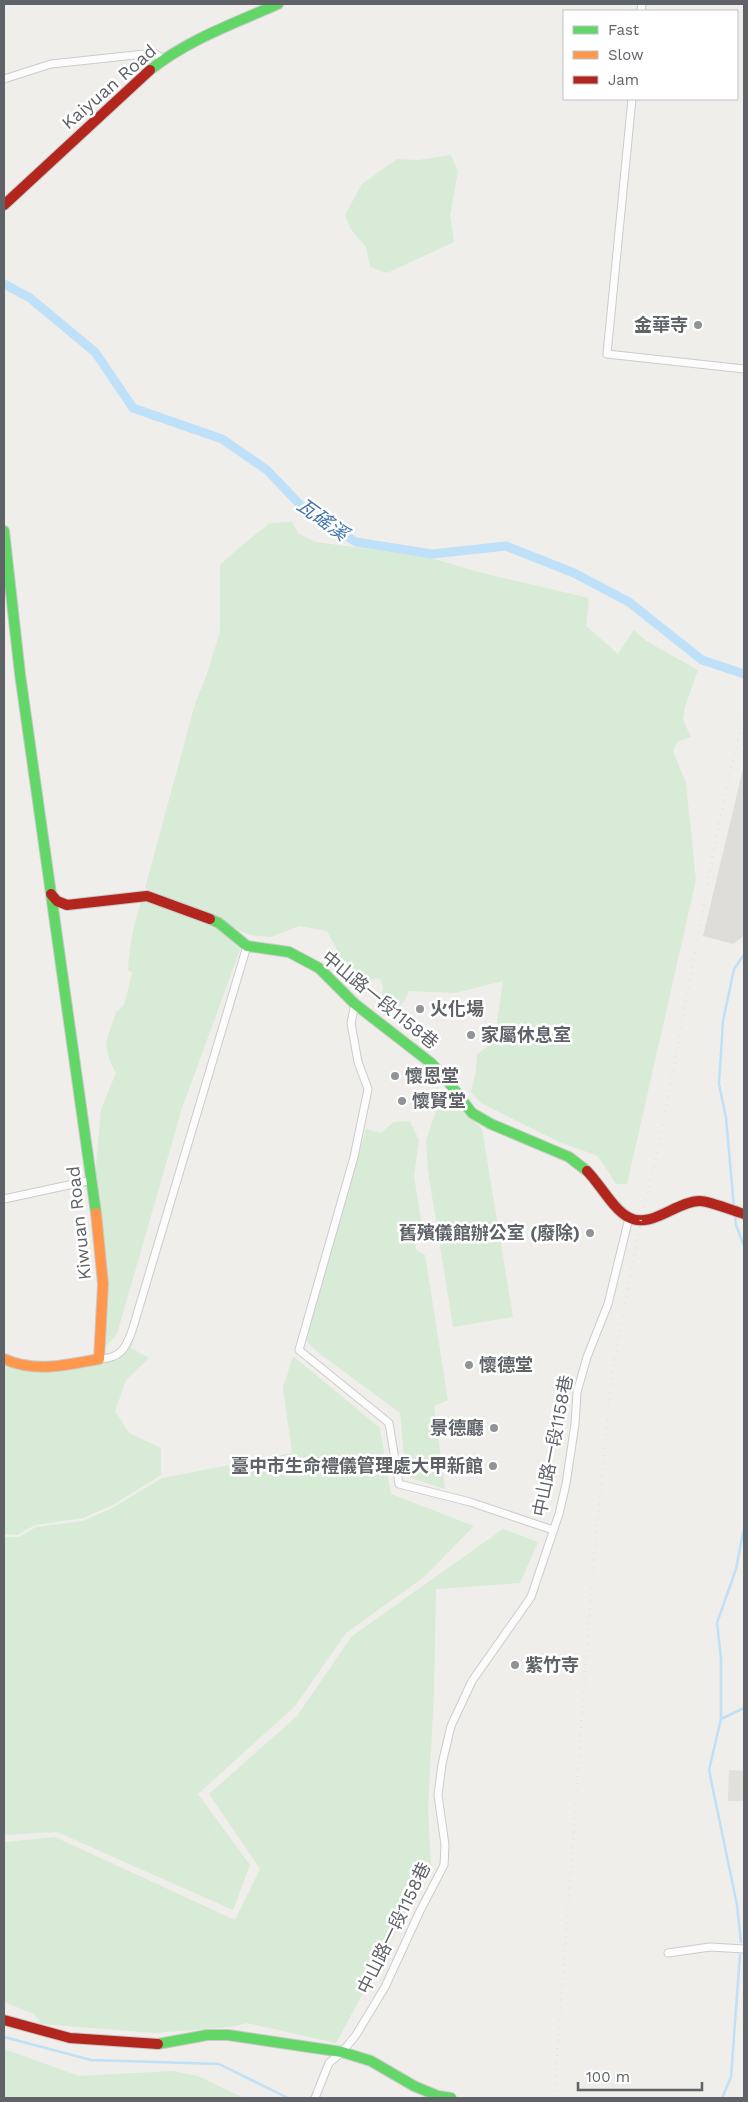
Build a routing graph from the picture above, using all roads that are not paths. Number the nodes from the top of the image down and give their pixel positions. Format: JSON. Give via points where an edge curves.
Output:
{"nodes":[{"id":1,"x":278,"y":4,"type":"edge"},
{"id":2,"x":163,"y":59,"type":"junction"},
{"id":3,"x":4,"y":79,"type":"edge"},
{"id":4,"x":632,"y":100,"type":"edge"},
{"id":5,"x":4,"y":205,"type":"edge"},
{"id":6,"x":744,"y":369,"type":"edge"},
{"id":7,"x":4,"y":531,"type":"edge"},
{"id":8,"x":50,"y":890,"type":"junction"},
{"id":9,"x":247,"y":946,"type":"junction"},
{"id":10,"x":355,"y":1004,"type":"junction"},
{"id":11,"x":92,"y":1180,"type":"junction"},
{"id":12,"x":4,"y":1198,"type":"edge"},
{"id":13,"x":737,"y":1212,"type":"edge"},
{"id":14,"x":629,"y":1218,"type":"junction"},
{"id":15,"x":4,"y":1359,"type":"edge"},
{"id":16,"x":99,"y":1359,"type":"junction"},
{"id":17,"x":553,"y":1530,"type":"junction"},
{"id":18,"x":744,"y":1949,"type":"edge"},
{"id":19,"x":668,"y":1953,"type":"dead end"},
{"id":20,"x":4,"y":2020,"type":"edge"},
{"id":21,"x":342,"y":2052,"type":"junction"},
{"id":22,"x":438,"y":2097,"type":"edge"},
{"id":23,"x":314,"y":2098,"type":"edge"},
{"id":24,"x":451,"y":2098,"type":"edge"}],
"edges":[{"from":1,"to":2,"type":"street","name":"Kaiyuan Road"},
{"from":2,"to":3,"type":"street","via":[[154,53],[51,64]]},
{"from":2,"to":5,"type":"street","name":"Kaiyuan Road"},
{"from":4,"to":6,"type":"street","via":[[607,354]]},
{"from":7,"to":8,"type":"street","name":"Kiwuan Road"},
{"from":8,"to":9,"type":"street","via":[[56,901],[67,905],[147,896],[219,924]]},
{"from":8,"to":11,"type":"street","name":"Kiwuan Road"},
{"from":9,"to":10,"type":"street","name":"中山路一段1158巷","via":[[289,952],[319,968]]},
{"from":9,"to":16,"type":"street","via":[[132,1331],[126,1346],[112,1358]]},
{"from":10,"to":14,"type":"street","name":"中山路一段1158巷","via":[[416,1050],[447,1080],[472,1113],[569,1157],[597,1181]]},
{"from":10,"to":17,"type":"street","via":[[351,1023],[358,1062],[368,1089],[354,1157],[299,1350],[389,1423],[399,1484],[470,1502]]},
{"from":11,"to":12,"type":"street"},
{"from":11,"to":16,"type":"street","name":"Kiwuan Road","via":[[103,1284]]},
{"from":13,"to":14,"type":"street","via":[[700,1201],[667,1211],[648,1221]]},
{"from":14,"to":17,"type":"street","name":"中山路一段1158巷","via":[[608,1304],[577,1392],[566,1484]]},
{"from":15,"to":16,"type":"street","via":[[20,1366],[37,1368]]},
{"from":17,"to":21,"type":"street","name":"中山路一段1158巷","via":[[531,1597],[472,1681],[451,1726],[438,1795],[446,1845],[444,1865],[385,1987]]},
{"from":18,"to":19,"type":"street","via":[[710,1948]]},
{"from":20,"to":21,"type":"street","via":[[70,2038],[164,2044],[207,2035],[228,2035]]},
{"from":21,"to":22,"type":"street","via":[[371,2061]]},
{"from":21,"to":23,"type":"street","name":"中山路一段1158巷","via":[[329,2063]]},
{"from":22,"to":24,"type":"street"}]}
